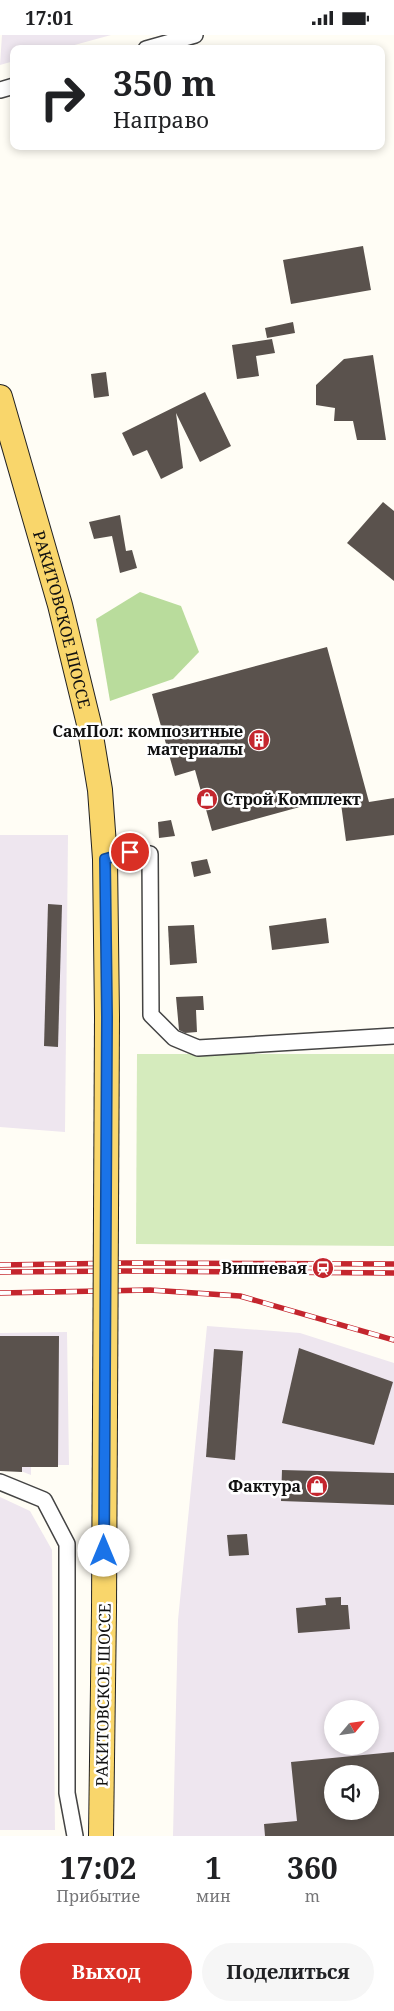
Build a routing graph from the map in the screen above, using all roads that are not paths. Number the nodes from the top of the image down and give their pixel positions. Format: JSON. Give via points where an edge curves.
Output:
{"nodes":[{"id":1,"x":194,"y":35,"type":"edge"},
{"id":2,"x":160,"y":45,"type":"edge"},
{"id":3,"x":0,"y":397,"type":"edge"},
{"id":4,"x":105,"y":859,"type":"junction"},
{"id":5,"x":394,"y":1036,"type":"edge"},
{"id":6,"x":0,"y":1482,"type":"edge"},
{"id":7,"x":75,"y":1836,"type":"edge"},
{"id":8,"x":101,"y":1836,"type":"edge"}],
"edges":[{"from":1,"to":2,"type":"street"},
{"from":3,"to":4,"type":"main road","name":"РАКИТОВСКОЕ ШОССЕ","via":[[60,605],[89,724],[100,790]]},
{"from":4,"to":5,"type":"street","via":[[130,852],[150,854],[152,1015],[174,1038],[198,1048]]},
{"from":4,"to":8,"type":"main road","name":"РАКИТОВСКОЕ ШОССЕ","bridge":true,"via":[[107,1017]]},
{"from":6,"to":7,"type":"street","via":[[44,1501],[68,1543],[67,1793]]}]}
